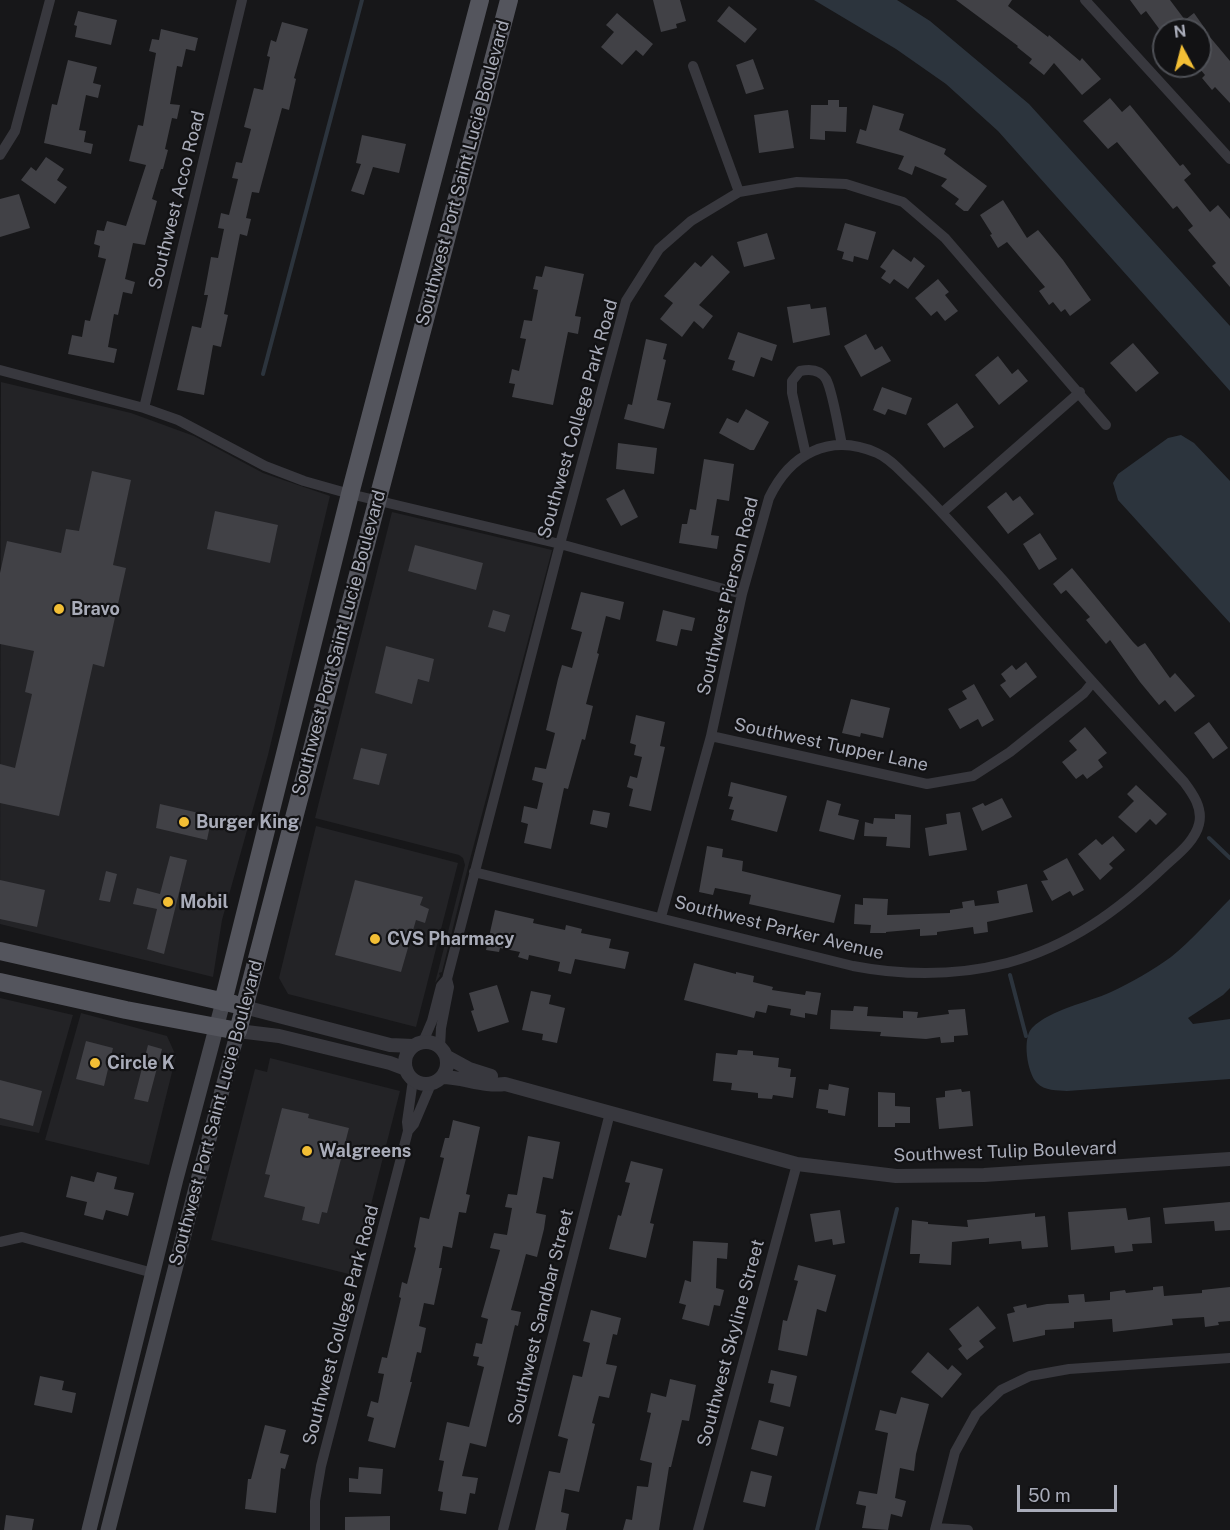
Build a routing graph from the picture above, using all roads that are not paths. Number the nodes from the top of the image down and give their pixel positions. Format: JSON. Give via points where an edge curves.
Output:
{"nodes":[{"id":1,"x":50,"y":0,"type":"edge"},
{"id":2,"x":242,"y":0,"type":"edge"},
{"id":3,"x":480,"y":0,"type":"edge"},
{"id":4,"x":509,"y":0,"type":"edge"},
{"id":5,"x":1086,"y":0,"type":"edge"},
{"id":6,"x":693,"y":66,"type":"dead end"},
{"id":7,"x":0,"y":155,"type":"edge"},
{"id":8,"x":1230,"y":159,"type":"edge"},
{"id":9,"x":740,"y":192,"type":"junction"},
{"id":10,"x":0,"y":370,"type":"edge"},
{"id":11,"x":1080,"y":392,"type":"junction"},
{"id":12,"x":144,"y":408,"type":"junction"},
{"id":13,"x":1106,"y":425,"type":"dead end"},
{"id":14,"x":842,"y":445,"type":"junction"},
{"id":15,"x":806,"y":455,"type":"junction"},
{"id":16,"x":350,"y":494,"type":"junction"},
{"id":17,"x":376,"y":501,"type":"junction"},
{"id":18,"x":943,"y":512,"type":"junction"},
{"id":19,"x":560,"y":544,"type":"junction"},
{"id":20,"x":742,"y":594,"type":"junction"},
{"id":21,"x":1092,"y":683,"type":"junction"},
{"id":22,"x":711,"y":736,"type":"junction"},
{"id":23,"x":1184,"y":782,"type":"joint"},
{"id":24,"x":474,"y":872,"type":"junction"},
{"id":25,"x":661,"y":917,"type":"junction"},
{"id":26,"x":0,"y":951,"type":"edge"},
{"id":27,"x":447,"y":979,"type":"junction"},
{"id":28,"x":0,"y":982,"type":"edge"},
{"id":29,"x":224,"y":1002,"type":"junction"},
{"id":30,"x":244,"y":1007,"type":"junction"},
{"id":31,"x":216,"y":1027,"type":"junction"},
{"id":32,"x":238,"y":1031,"type":"junction"},
{"id":33,"x":418,"y":1044,"type":"junction"},
{"id":34,"x":443,"y":1052,"type":"junction"},
{"id":35,"x":409,"y":1074,"type":"junction"},
{"id":36,"x":436,"y":1080,"type":"junction"},
{"id":37,"x":505,"y":1084,"type":"junction"},
{"id":38,"x":610,"y":1113,"type":"junction"},
{"id":39,"x":408,"y":1131,"type":"junction"},
{"id":40,"x":1230,"y":1159,"type":"edge"},
{"id":41,"x":797,"y":1164,"type":"junction"},
{"id":42,"x":0,"y":1242,"type":"edge"},
{"id":43,"x":153,"y":1273,"type":"junction"},
{"id":44,"x":1230,"y":1358,"type":"edge"},
{"id":45,"x":935,"y":1529,"type":"edge"},
{"id":46,"x":89,"y":1530,"type":"edge"},
{"id":47,"x":108,"y":1530,"type":"edge"},
{"id":48,"x":315,"y":1530,"type":"edge"},
{"id":49,"x":503,"y":1530,"type":"edge"},
{"id":50,"x":698,"y":1530,"type":"edge"},
{"id":51,"x":968,"y":1530,"type":"edge"}],
"edges":[{"from":1,"to":7,"type":"street","via":[[15,131]]},
{"from":2,"to":12,"type":"street","name":"Southwest Acco Road"},
{"from":3,"to":16,"type":"main road","name":"Southwest Port Saint Lucie Boulevard"},
{"from":4,"to":17,"type":"main road","name":"Southwest Port Saint Lucie Boulevard"},
{"from":5,"to":8,"type":"street"},
{"from":6,"to":9,"type":"street"},
{"from":9,"to":11,"type":"street","name":"Southwest College Park Road","via":[[797,182],[846,184],[903,202],[945,238]]},
{"from":9,"to":19,"type":"street","name":"Southwest College Park Road","via":[[692,222],[659,249],[626,301]]},
{"from":10,"to":12,"type":"street"},
{"from":11,"to":13,"type":"street","name":"Southwest College Park Road"},
{"from":11,"to":18,"type":"street"},
{"from":12,"to":16,"type":"street","via":[[178,420],[265,466]]},
{"from":14,"to":15,"type":"street","name":"Southwest Pierson Road"},
{"from":14,"to":15,"type":"street","via":[[826,378],[817,371],[800,371],[792,381],[792,393]]},
{"from":14,"to":18,"type":"street","name":"Southwest Pierson Road","via":[[878,454],[889,461]]},
{"from":15,"to":20,"type":"street","name":"Southwest Pierson Road","via":[[784,472],[769,498]]},
{"from":16,"to":17,"type":"street"},
{"from":16,"to":29,"type":"main road","name":"Southwest Port Saint Lucie Boulevard"},
{"from":17,"to":19,"type":"street"},
{"from":17,"to":30,"type":"main road","name":"Southwest Port Saint Lucie Boulevard"},
{"from":18,"to":21,"type":"street","name":"Southwest Pierson Road"},
{"from":19,"to":20,"type":"street"},
{"from":19,"to":24,"type":"street","name":"Southwest College Park Road"},
{"from":20,"to":22,"type":"street","name":"Southwest Pierson Road"},
{"from":21,"to":22,"type":"street","name":"Southwest Tupper Lane","via":[[1010,752],[973,776],[927,784]]},
{"from":21,"to":23,"type":"street","name":"Southwest Pierson Road"},
{"from":22,"to":25,"type":"street","name":"Southwest Pierson Road"},
{"from":23,"to":25,"type":"street","name":"Southwest Parker Avenue","via":[[1201,816],[1191,839],[1174,858],[1133,896],[1080,933],[1008,962],[939,973],[871,970]]},
{"from":24,"to":25,"type":"street","name":"Southwest Parker Avenue"},
{"from":24,"to":27,"type":"street","name":"Southwest College Park Road"},
{"from":26,"to":29,"type":"main road"},
{"from":27,"to":33,"type":"street","name":"Southwest College Park Road","via":[[441,986],[432,1021]]},
{"from":27,"to":34,"type":"street","name":"Southwest College Park Road","via":[[441,1029]]},
{"from":28,"to":31,"type":"main road"},
{"from":29,"to":30,"type":"main road"},
{"from":29,"to":31,"type":"main road","name":"Southwest Port Saint Lucie Boulevard"},
{"from":30,"to":32,"type":"main road","name":"Southwest Port Saint Lucie Boulevard"},
{"from":30,"to":33,"type":"street","via":[[390,1045]]},
{"from":31,"to":32,"type":"main road"},
{"from":31,"to":43,"type":"main road","name":"Southwest Port Saint Lucie Boulevard"},
{"from":32,"to":35,"type":"street","via":[[279,1036],[390,1063]]},
{"from":32,"to":47,"type":"main road","name":"Southwest Port Saint Lucie Boulevard"},
{"from":33,"to":34,"type":"street"},
{"from":33,"to":35,"type":"street","via":[[406,1057]]},
{"from":34,"to":36,"type":"street","via":[[447,1064]]},
{"from":34,"to":37,"type":"street","name":"Southwest Tulip Boulevard","via":[[469,1069]]},
{"from":35,"to":36,"type":"street"},
{"from":35,"to":39,"type":"street","name":"Southwest College Park Road"},
{"from":36,"to":37,"type":"street","name":"Southwest Tulip Boulevard","via":[[467,1078]]},
{"from":36,"to":39,"type":"street","name":"Southwest College Park Road"},
{"from":37,"to":38,"type":"street","name":"Southwest Tulip Boulevard"},
{"from":38,"to":41,"type":"street","name":"Southwest Tulip Boulevard"},
{"from":38,"to":49,"type":"street","name":"Southwest Sandbar Street"},
{"from":39,"to":48,"type":"street","name":"Southwest College Park Road","via":[[321,1467]]},
{"from":40,"to":41,"type":"street","name":"Southwest Tulip Boulevard","via":[[984,1175],[896,1176]]},
{"from":41,"to":50,"type":"street","name":"Southwest Skyline Street"},
{"from":42,"to":43,"type":"street","via":[[22,1237]]},
{"from":43,"to":46,"type":"main road","name":"Southwest Port Saint Lucie Boulevard"},
{"from":44,"to":45,"type":"street","via":[[1069,1369],[1030,1376],[1001,1390],[976,1414],[955,1452]]},
{"from":45,"to":51,"type":"street"}]}
